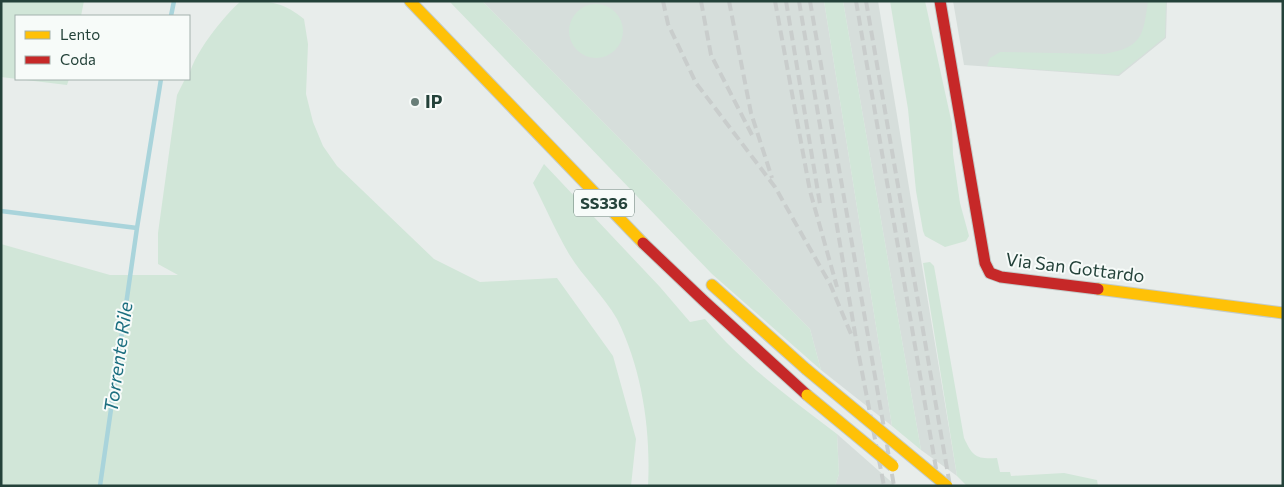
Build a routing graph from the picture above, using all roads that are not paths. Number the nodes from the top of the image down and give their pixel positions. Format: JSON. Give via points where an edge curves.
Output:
{"nodes":[{"id":1,"x":410,"y":1,"type":"edge"},
{"id":2,"x":940,"y":1,"type":"edge"},
{"id":3,"x":702,"y":276,"type":"dead end"},
{"id":4,"x":1283,"y":313,"type":"edge"},
{"id":5,"x":903,"y":474,"type":"dead end"},
{"id":6,"x":947,"y":486,"type":"edge"}],
"edges":[{"from":1,"to":5,"type":"main road","number":"SS336","bridge":true,"via":[[681,282],[739,337]]},
{"from":2,"to":4,"type":"main road","name":"Via San Gottardo","via":[[985,263],[990,274]]},
{"from":3,"to":6,"type":"main road","bridge":true,"via":[[806,369]]}]}
